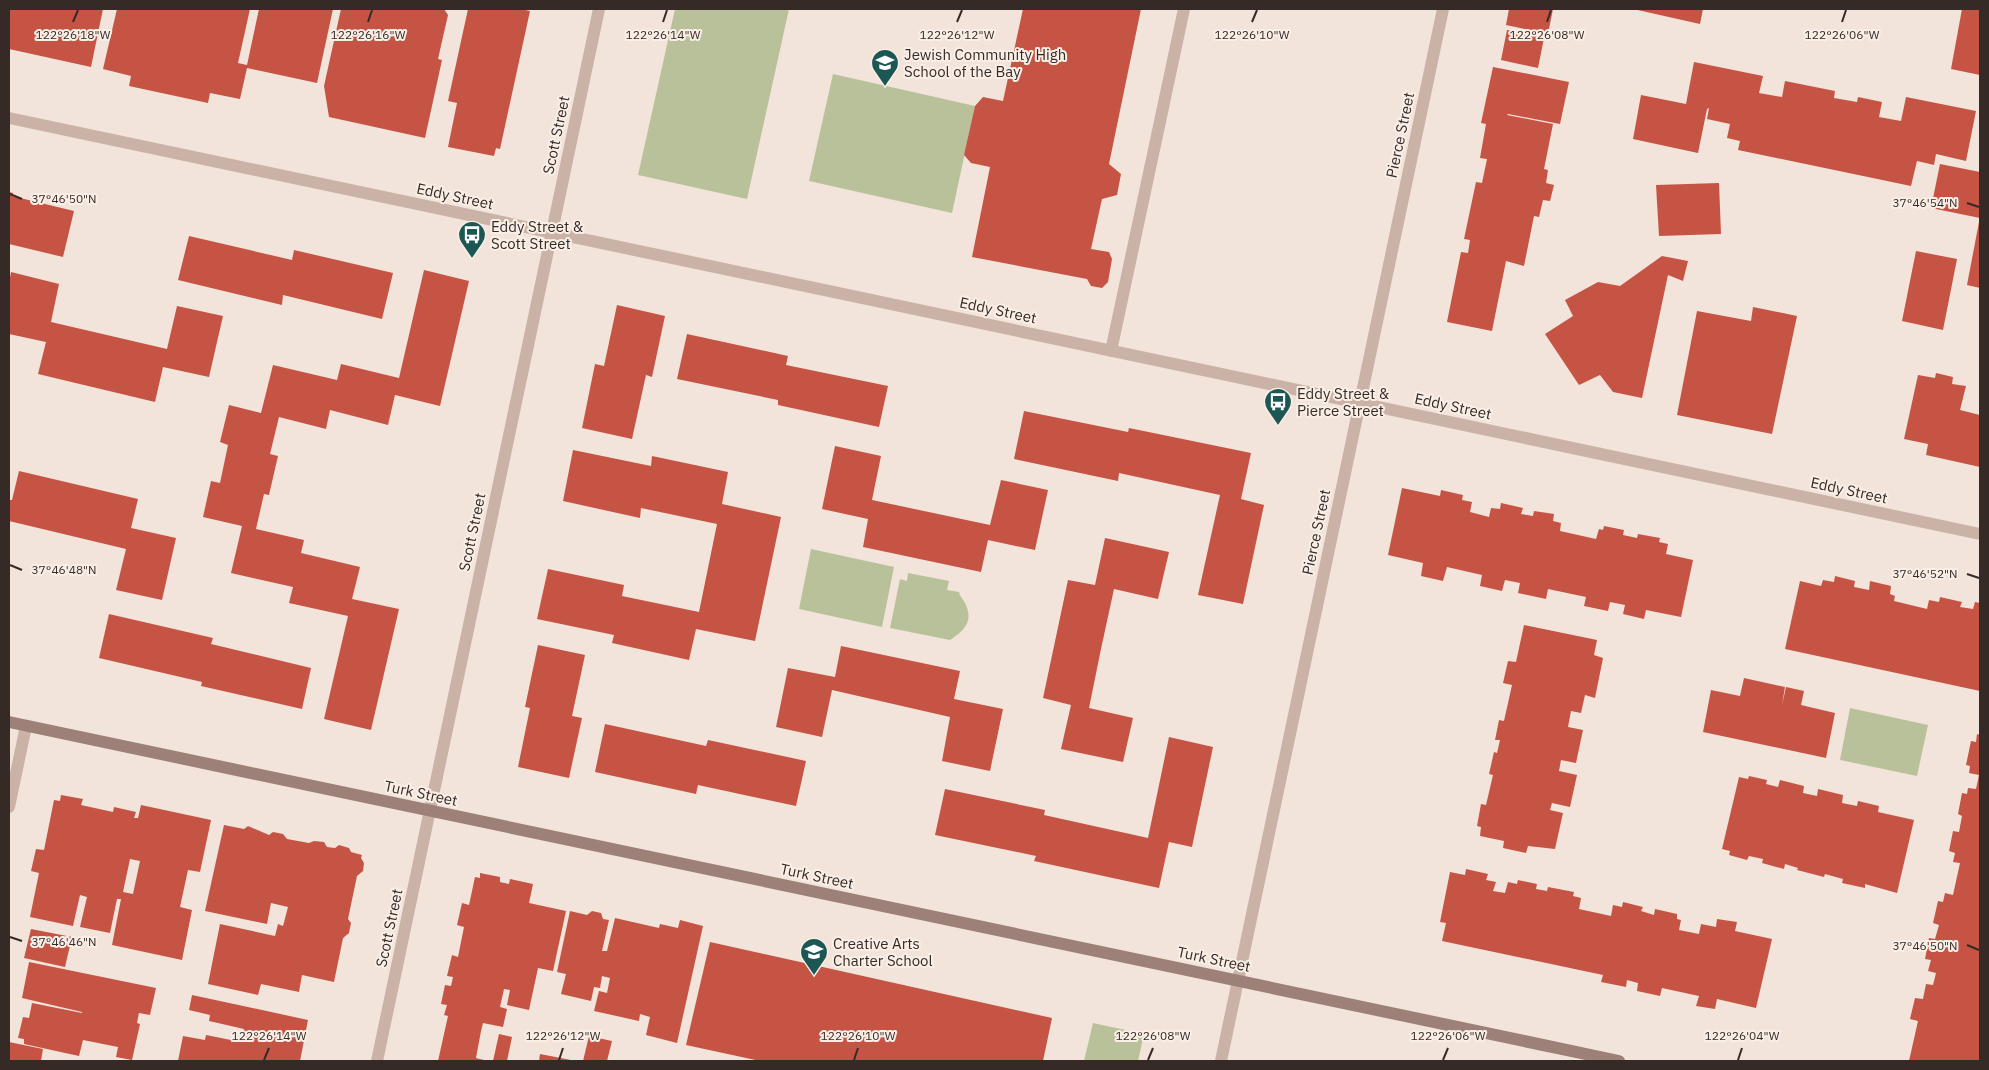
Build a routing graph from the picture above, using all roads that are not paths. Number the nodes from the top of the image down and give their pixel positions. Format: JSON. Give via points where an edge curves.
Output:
{"nodes":[{"id":1,"x":599,"y":9,"type":"edge"},
{"id":2,"x":1184,"y":9,"type":"edge"},
{"id":3,"x":1443,"y":9,"type":"edge"},
{"id":4,"x":9,"y":118,"type":"edge"},
{"id":5,"x":552,"y":233,"type":"junction"},
{"id":6,"x":1110,"y":351,"type":"junction"},
{"id":7,"x":1360,"y":403,"type":"junction"},
{"id":8,"x":1980,"y":534,"type":"edge"},
{"id":9,"x":9,"y":722,"type":"edge"},
{"id":10,"x":26,"y":726,"type":"junction"},
{"id":11,"x":9,"y":807,"type":"edge"},
{"id":12,"x":430,"y":811,"type":"junction"},
{"id":13,"x":1238,"y":981,"type":"junction"},
{"id":14,"x":377,"y":1061,"type":"edge"},
{"id":15,"x":1221,"y":1061,"type":"edge"},
{"id":16,"x":1619,"y":1061,"type":"edge"}],
"edges":[{"from":1,"to":5,"type":"street","name":"Scott Street"},
{"from":2,"to":6,"type":"street"},
{"from":3,"to":7,"type":"street","name":"Pierce Street"},
{"from":4,"to":5,"type":"street","name":"Eddy Street"},
{"from":5,"to":6,"type":"street","name":"Eddy Street"},
{"from":5,"to":12,"type":"street","name":"Scott Street"},
{"from":6,"to":7,"type":"street","name":"Eddy Street"},
{"from":7,"to":8,"type":"street","name":"Eddy Street"},
{"from":7,"to":13,"type":"street","name":"Pierce Street"},
{"from":9,"to":10,"type":"main road","name":"Turk Street"},
{"from":10,"to":11,"type":"street"},
{"from":10,"to":12,"type":"main road","name":"Turk Street"},
{"from":12,"to":13,"type":"main road","name":"Turk Street"},
{"from":12,"to":14,"type":"street","name":"Scott Street"},
{"from":13,"to":15,"type":"street","name":"Pierce Street"},
{"from":13,"to":16,"type":"main road","name":"Turk Street"}]}
